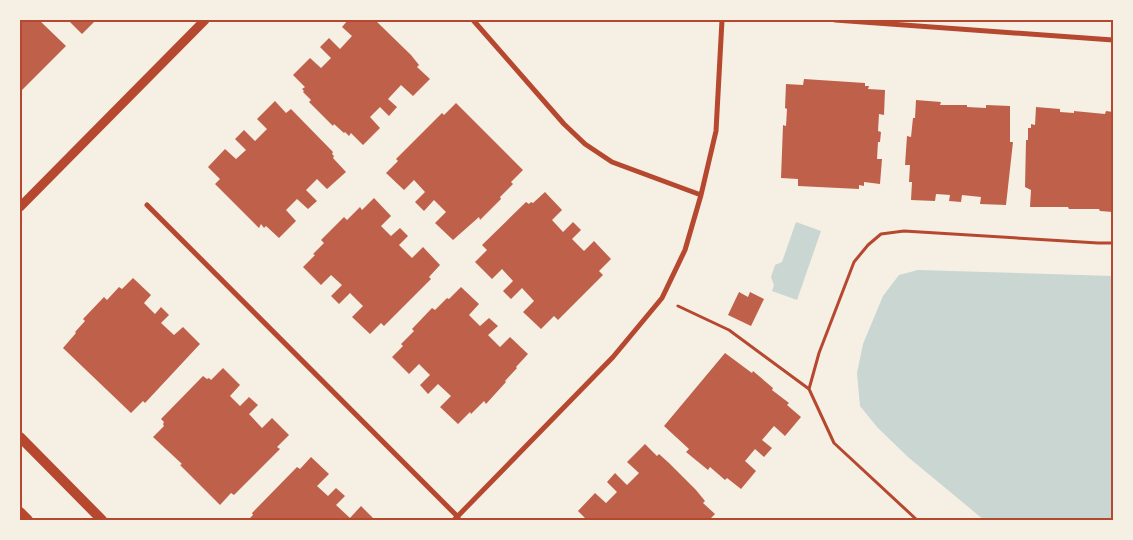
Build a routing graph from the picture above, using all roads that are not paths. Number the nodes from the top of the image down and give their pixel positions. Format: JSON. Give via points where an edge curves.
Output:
{"nodes":[{"id":1,"x":205,"y":20,"type":"edge"},
{"id":2,"x":473,"y":20,"type":"edge"},
{"id":3,"x":722,"y":20,"type":"edge"},
{"id":4,"x":835,"y":20,"type":"edge"},
{"id":5,"x":1113,"y":40,"type":"edge"},
{"id":6,"x":701,"y":195,"type":"junction"},
{"id":7,"x":147,"y":205,"type":"dead end"},
{"id":8,"x":20,"y":207,"type":"edge"},
{"id":9,"x":20,"y":437,"type":"edge"},
{"id":10,"x":20,"y":512,"type":"edge"},
{"id":11,"x":456,"y":518,"type":"edge"},
{"id":12,"x":28,"y":520,"type":"edge"},
{"id":13,"x":102,"y":520,"type":"edge"}],
"edges":[{"from":1,"to":8,"type":"street"},
{"from":2,"to":6,"type":"street","via":[[585,144],[612,162]]},
{"from":3,"to":6,"type":"street","via":[[716,131]]},
{"from":4,"to":5,"type":"street"},
{"from":6,"to":11,"type":"street","via":[[685,250],[662,298],[613,357]]},
{"from":7,"to":11,"type":"street"},
{"from":9,"to":13,"type":"main road"},
{"from":10,"to":12,"type":"main road"}]}
